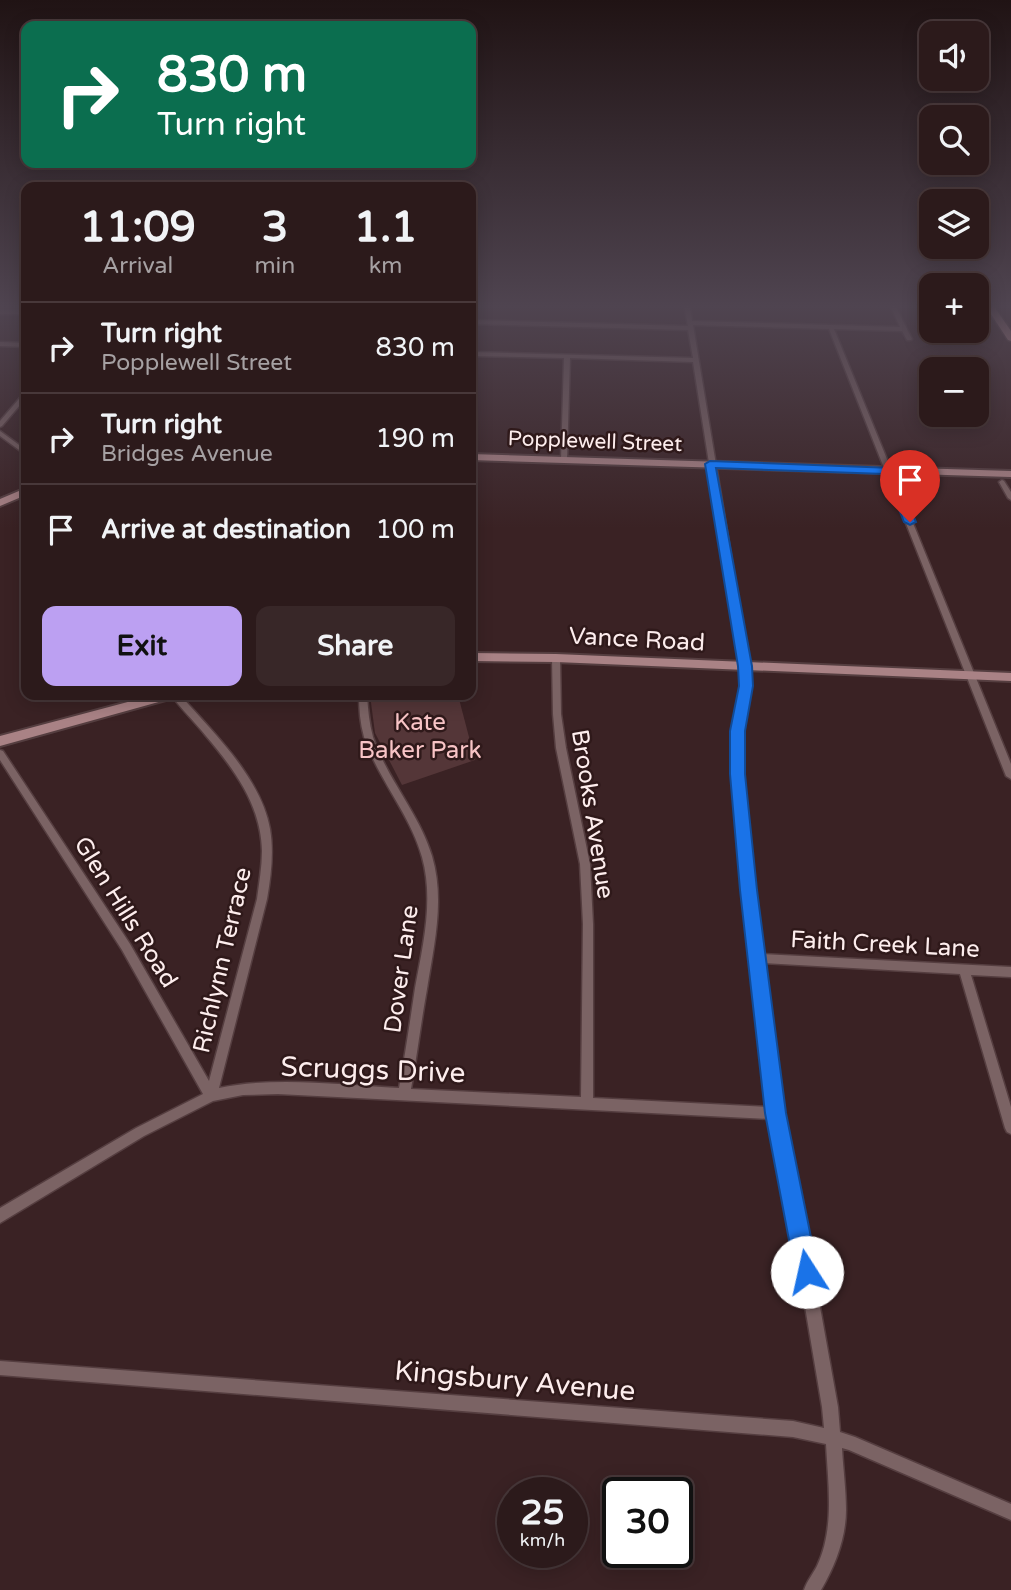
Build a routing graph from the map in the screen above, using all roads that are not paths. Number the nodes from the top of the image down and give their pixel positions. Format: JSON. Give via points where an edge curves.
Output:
{"nodes":[{"id":1,"x":566,"y":379,"type":"edge"},
{"id":2,"x":698,"y":379,"type":"edge"},
{"id":3,"x":852,"y":379,"type":"edge"},
{"id":4,"x":21,"y":400,"type":"edge"},
{"id":5,"x":0,"y":425,"type":"edge"},
{"id":6,"x":0,"y":433,"type":"edge"},
{"id":7,"x":21,"y":449,"type":"edge"},
{"id":8,"x":476,"y":457,"type":"edge"},
{"id":9,"x":564,"y":460,"type":"junction"},
{"id":10,"x":710,"y":464,"type":"junction"},
{"id":11,"x":889,"y":470,"type":"junction"},
{"id":12,"x":1011,"y":474,"type":"edge"},
{"id":13,"x":1002,"y":482,"type":"dead end"},
{"id":14,"x":21,"y":493,"type":"edge"},
{"id":15,"x":1011,"y":498,"type":"edge"},
{"id":16,"x":0,"y":503,"type":"edge"},
{"id":17,"x":476,"y":657,"type":"edge"},
{"id":18,"x":556,"y":658,"type":"junction"},
{"id":19,"x":745,"y":666,"type":"junction"},
{"id":20,"x":971,"y":675,"type":"junction"},
{"id":21,"x":1011,"y":677,"type":"edge"},
{"id":22,"x":151,"y":700,"type":"edge"},
{"id":23,"x":179,"y":700,"type":"edge"},
{"id":24,"x":363,"y":700,"type":"edge"},
{"id":25,"x":0,"y":741,"type":"edge"},
{"id":26,"x":0,"y":752,"type":"edge"},
{"id":27,"x":1011,"y":776,"type":"edge"},
{"id":28,"x":757,"y":958,"type":"junction"},
{"id":29,"x":964,"y":970,"type":"junction"},
{"id":30,"x":1011,"y":972,"type":"edge"},
{"id":31,"x":404,"y":1094,"type":"junction"},
{"id":32,"x":211,"y":1096,"type":"junction"},
{"id":33,"x":587,"y":1103,"type":"junction"},
{"id":34,"x":775,"y":1113,"type":"junction"},
{"id":35,"x":1011,"y":1128,"type":"edge"},
{"id":36,"x":0,"y":1216,"type":"edge"},
{"id":37,"x":0,"y":1368,"type":"edge"},
{"id":38,"x":833,"y":1437,"type":"junction"},
{"id":39,"x":1011,"y":1512,"type":"edge"},
{"id":40,"x":812,"y":1590,"type":"edge"}],
"edges":[{"from":1,"to":9,"type":"street"},
{"from":2,"to":10,"type":"street"},
{"from":3,"to":11,"type":"street"},
{"from":4,"to":5,"type":"street"},
{"from":6,"to":7,"type":"street"},
{"from":8,"to":9,"type":"street","name":"Popplewell Street"},
{"from":9,"to":10,"type":"street","name":"Popplewell Street"},
{"from":10,"to":11,"type":"street","name":"Popplewell Street"},
{"from":10,"to":19,"type":"street"},
{"from":11,"to":12,"type":"street","name":"Popplewell Street"},
{"from":11,"to":20,"type":"street"},
{"from":13,"to":15,"type":"street"},
{"from":14,"to":16,"type":"street"},
{"from":17,"to":18,"type":"street","name":"Vance Road"},
{"from":18,"to":19,"type":"street","name":"Vance Road"},
{"from":18,"to":33,"type":"street","name":"Brooks Avenue","via":[[561,748],[585,864]]},
{"from":19,"to":20,"type":"street","name":"Vance Road"},
{"from":19,"to":28,"type":"street","via":[[738,774]]},
{"from":20,"to":21,"type":"street","name":"Vance Road"},
{"from":20,"to":27,"type":"street"},
{"from":22,"to":25,"type":"street"},
{"from":23,"to":32,"type":"street","name":"Richlynn Terrace","via":[[244,780],[258,804],[264,828],[267,871]]},
{"from":24,"to":31,"type":"street","name":"Dover Lane","via":[[370,742],[416,828],[430,878],[432,926]]},
{"from":26,"to":32,"type":"street","name":"Glen Hills Road","via":[[126,947]]},
{"from":28,"to":29,"type":"street","name":"Faith Creek Lane"},
{"from":28,"to":34,"type":"street"},
{"from":29,"to":30,"type":"street","name":"Faith Creek Lane"},
{"from":29,"to":35,"type":"street"},
{"from":31,"to":32,"type":"street","name":"Scruggs Drive","via":[[278,1088]]},
{"from":31,"to":33,"type":"street","name":"Scruggs Drive"},
{"from":32,"to":36,"type":"street","name":"Scruggs Drive","via":[[140,1132]]},
{"from":33,"to":34,"type":"street","name":"Scruggs Drive"},
{"from":34,"to":38,"type":"street"},
{"from":37,"to":38,"type":"street","name":"Kingsbury Avenue","via":[[780,1428]]},
{"from":38,"to":39,"type":"street","name":"Kingsbury Avenue"},
{"from":38,"to":40,"type":"street","via":[[838,1511],[825,1567]]}]}
